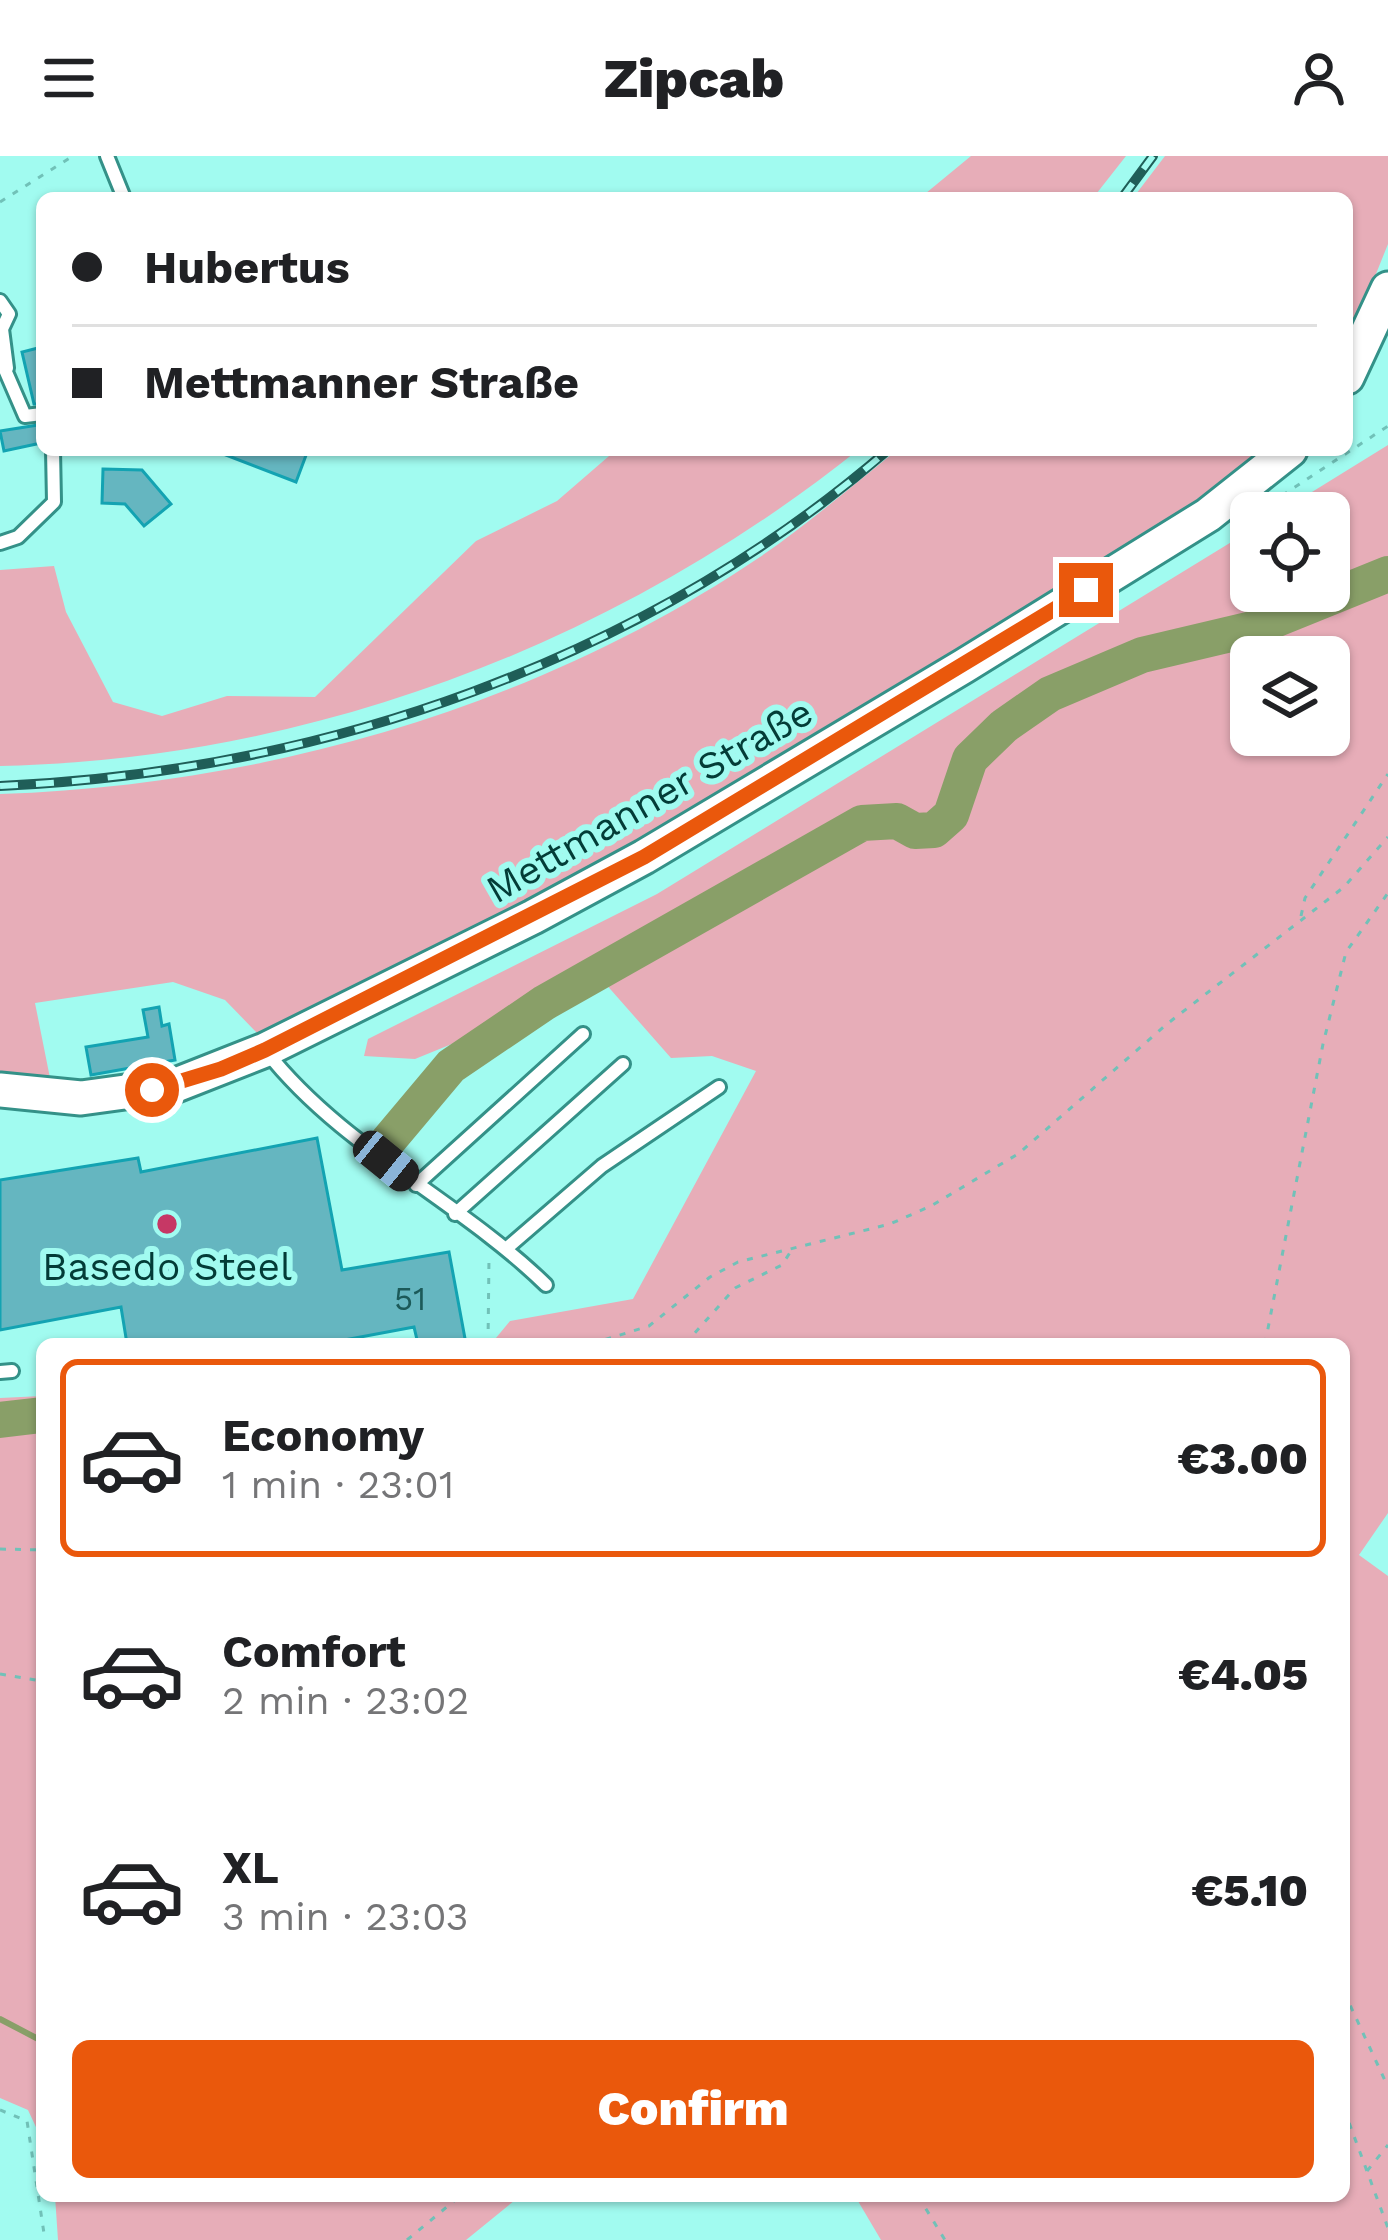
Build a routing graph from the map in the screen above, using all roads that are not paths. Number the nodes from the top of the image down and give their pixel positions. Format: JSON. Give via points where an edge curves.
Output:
{"nodes":[{"id":1,"x":107,"y":156,"type":"edge"},
{"id":2,"x":122,"y":192,"type":"edge"},
{"id":3,"x":1388,"y":289,"type":"edge"},
{"id":4,"x":0,"y":302,"type":"edge"},
{"id":5,"x":4,"y":364,"type":"edge"},
{"id":6,"x":1353,"y":364,"type":"edge"},
{"id":7,"x":36,"y":415,"type":"edge"},
{"id":8,"x":53,"y":456,"type":"edge"},
{"id":9,"x":1281,"y":456,"type":"edge"},
{"id":10,"x":0,"y":543,"type":"edge"},
{"id":11,"x":583,"y":1034,"type":"dead end"},
{"id":12,"x":265,"y":1050,"type":"junction"},
{"id":13,"x":623,"y":1064,"type":"dead end"},
{"id":14,"x":719,"y":1087,"type":"dead end"},
{"id":15,"x":0,"y":1090,"type":"edge"},
{"id":16,"x":416,"y":1185,"type":"junction"},
{"id":17,"x":455,"y":1214,"type":"junction"},
{"id":18,"x":507,"y":1247,"type":"junction"},
{"id":19,"x":546,"y":1285,"type":"dead end"}],
"edges":[{"from":1,"to":2,"type":"lane"},
{"from":3,"to":6,"type":"main road"},
{"from":4,"to":5,"type":"lane","via":[[9,314]]},
{"from":5,"to":7,"type":"lane","via":[[25,416]]},
{"from":8,"to":10,"type":"lane","via":[[53,502],[17,538]]},
{"from":9,"to":12,"type":"main road","name":"Mettmanner Straße","via":[[1208,514],[644,857]]},
{"from":11,"to":16,"type":"lane"},
{"from":12,"to":15,"type":"main road","name":"Mettmanner Straße","via":[[128,1095]]},
{"from":12,"to":16,"type":"lane","via":[[296,1089]]},
{"from":13,"to":17,"type":"lane"},
{"from":14,"to":18,"type":"lane","via":[[602,1166]]},
{"from":16,"to":17,"type":"lane"},
{"from":17,"to":18,"type":"lane"},
{"from":18,"to":19,"type":"lane"}]}
